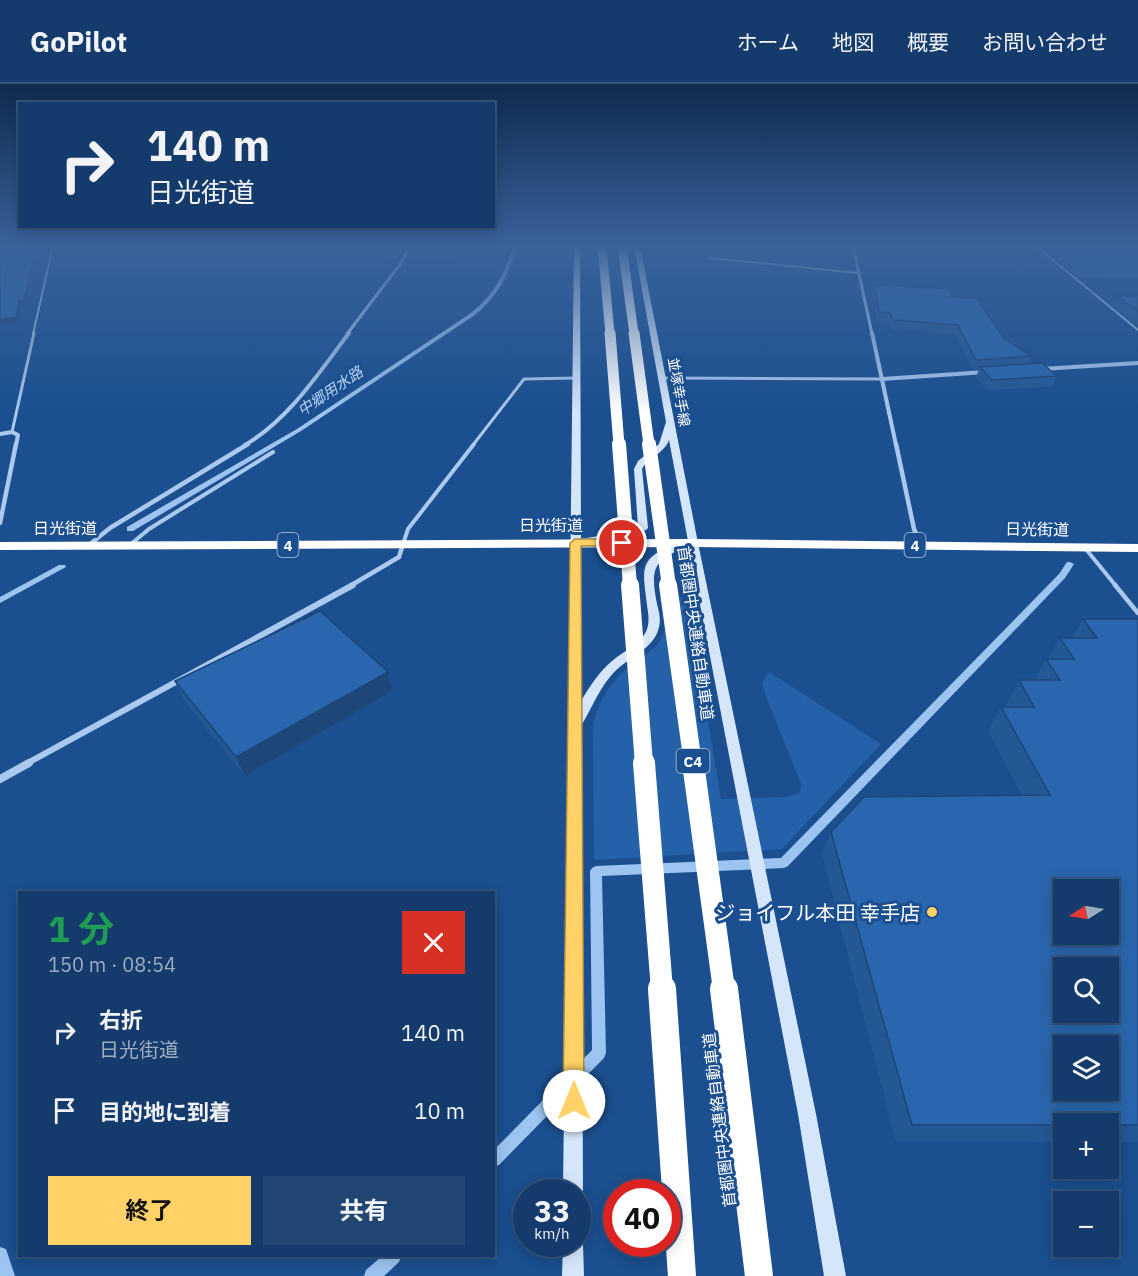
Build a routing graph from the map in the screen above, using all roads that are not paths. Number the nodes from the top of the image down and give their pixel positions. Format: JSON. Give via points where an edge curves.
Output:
{"nodes":[{"id":1,"x":41,"y":302,"type":"edge"},
{"id":2,"x":372,"y":302,"type":"edge"},
{"id":3,"x":577,"y":302,"type":"edge"},
{"id":4,"x":607,"y":302,"type":"edge"},
{"id":5,"x":630,"y":302,"type":"edge"},
{"id":6,"x":649,"y":302,"type":"edge"},
{"id":7,"x":864,"y":302,"type":"edge"},
{"id":8,"x":1104,"y":302,"type":"edge"},
{"id":9,"x":1138,"y":330,"type":"edge"},
{"id":10,"x":1138,"y":363,"type":"edge"},
{"id":11,"x":1030,"y":370,"type":"edge"},
{"id":12,"x":996,"y":372,"type":"edge"},
{"id":13,"x":576,"y":378,"type":"junction"},
{"id":14,"x":663,"y":378,"type":"junction"},
{"id":15,"x":882,"y":379,"type":"junction"},
{"id":16,"x":670,"y":413,"type":"junction"},
{"id":17,"x":12,"y":432,"type":"junction"},
{"id":18,"x":0,"y":434,"type":"edge"},
{"id":19,"x":273,"y":452,"type":"dead end"},
{"id":20,"x":0,"y":523,"type":"edge"},
{"id":21,"x":575,"y":543,"type":"junction"},
{"id":22,"x":693,"y":543,"type":"junction"},
{"id":23,"x":403,"y":544,"type":"junction"},
{"id":24,"x":921,"y":545,"type":"junction"},
{"id":25,"x":0,"y":546,"type":"edge"},
{"id":26,"x":88,"y":546,"type":"junction"},
{"id":27,"x":129,"y":546,"type":"junction"},
{"id":28,"x":1085,"y":548,"type":"junction"},
{"id":29,"x":1138,"y":548,"type":"edge"},
{"id":30,"x":1138,"y":613,"type":"edge"},
{"id":31,"x":576,"y":726,"type":"junction"},
{"id":32,"x":0,"y":779,"type":"edge"},
{"id":33,"x":573,"y":1179,"type":"edge"},
{"id":34,"x":573,"y":1257,"type":"edge"},
{"id":35,"x":573,"y":1276,"type":"edge"},
{"id":36,"x":681,"y":1276,"type":"edge"},
{"id":37,"x":759,"y":1276,"type":"edge"},
{"id":38,"x":835,"y":1276,"type":"edge"}],
"edges":[{"from":1,"to":17,"type":"lane"},
{"from":2,"to":26,"type":"street","via":[[302,395],[266,433],[110,528]]},
{"from":3,"to":13,"type":"main road"},
{"from":4,"to":36,"type":"highway","bridge":true,"via":[[673,1130]]},
{"from":5,"to":37,"type":"highway","name":"首都圏中央連絡自動車道","number":"C4","bridge":true,"via":[[737,1084]]},
{"from":6,"to":14,"type":"main road","name":"並塚幸手線"},
{"from":7,"to":15,"type":"street"},
{"from":8,"to":9,"type":"lane"},
{"from":10,"to":11,"type":"street"},
{"from":12,"to":15,"type":"street"},
{"from":13,"to":21,"type":"main road"},
{"from":13,"to":23,"type":"lane","via":[[524,379],[408,529]]},
{"from":14,"to":15,"type":"lane"},
{"from":14,"to":16,"type":"main road","name":"並塚幸手線"},
{"from":15,"to":24,"type":"street","via":[[914,529]]},
{"from":16,"to":21,"type":"main road","via":[[664,446],[638,469],[643,528],[630,534]]},
{"from":16,"to":22,"type":"main road","name":"並塚幸手線"},
{"from":17,"to":18,"type":"street"},
{"from":17,"to":20,"type":"street","via":[[18,435]]},
{"from":19,"to":27,"type":"lane","via":[[149,529]]},
{"from":21,"to":22,"type":"highway","name":"日光街道","number":"4"},
{"from":21,"to":23,"type":"highway","name":"日光街道","number":"4"},
{"from":21,"to":31,"type":"main road"},
{"from":22,"to":24,"type":"highway","name":"日光街道","number":"4"},
{"from":22,"to":31,"type":"main road","via":[[670,550],[651,565],[653,628],[594,687]]},
{"from":22,"to":38,"type":"main road","name":"並塚幸手線","via":[[807,1114]]},
{"from":23,"to":27,"type":"highway","name":"日光街道","number":"4"},
{"from":23,"to":32,"type":"street","via":[[399,557],[383,568]]},
{"from":24,"to":28,"type":"highway","name":"日光街道","number":"4"},
{"from":25,"to":26,"type":"highway","name":"日光街道","number":"4"},
{"from":26,"to":27,"type":"highway","name":"日光街道","number":"4"},
{"from":28,"to":29,"type":"highway","name":"日光街道","number":"4"},
{"from":28,"to":30,"type":"lane"},
{"from":31,"to":33,"type":"main road"},
{"from":34,"to":35,"type":"main road"}]}
